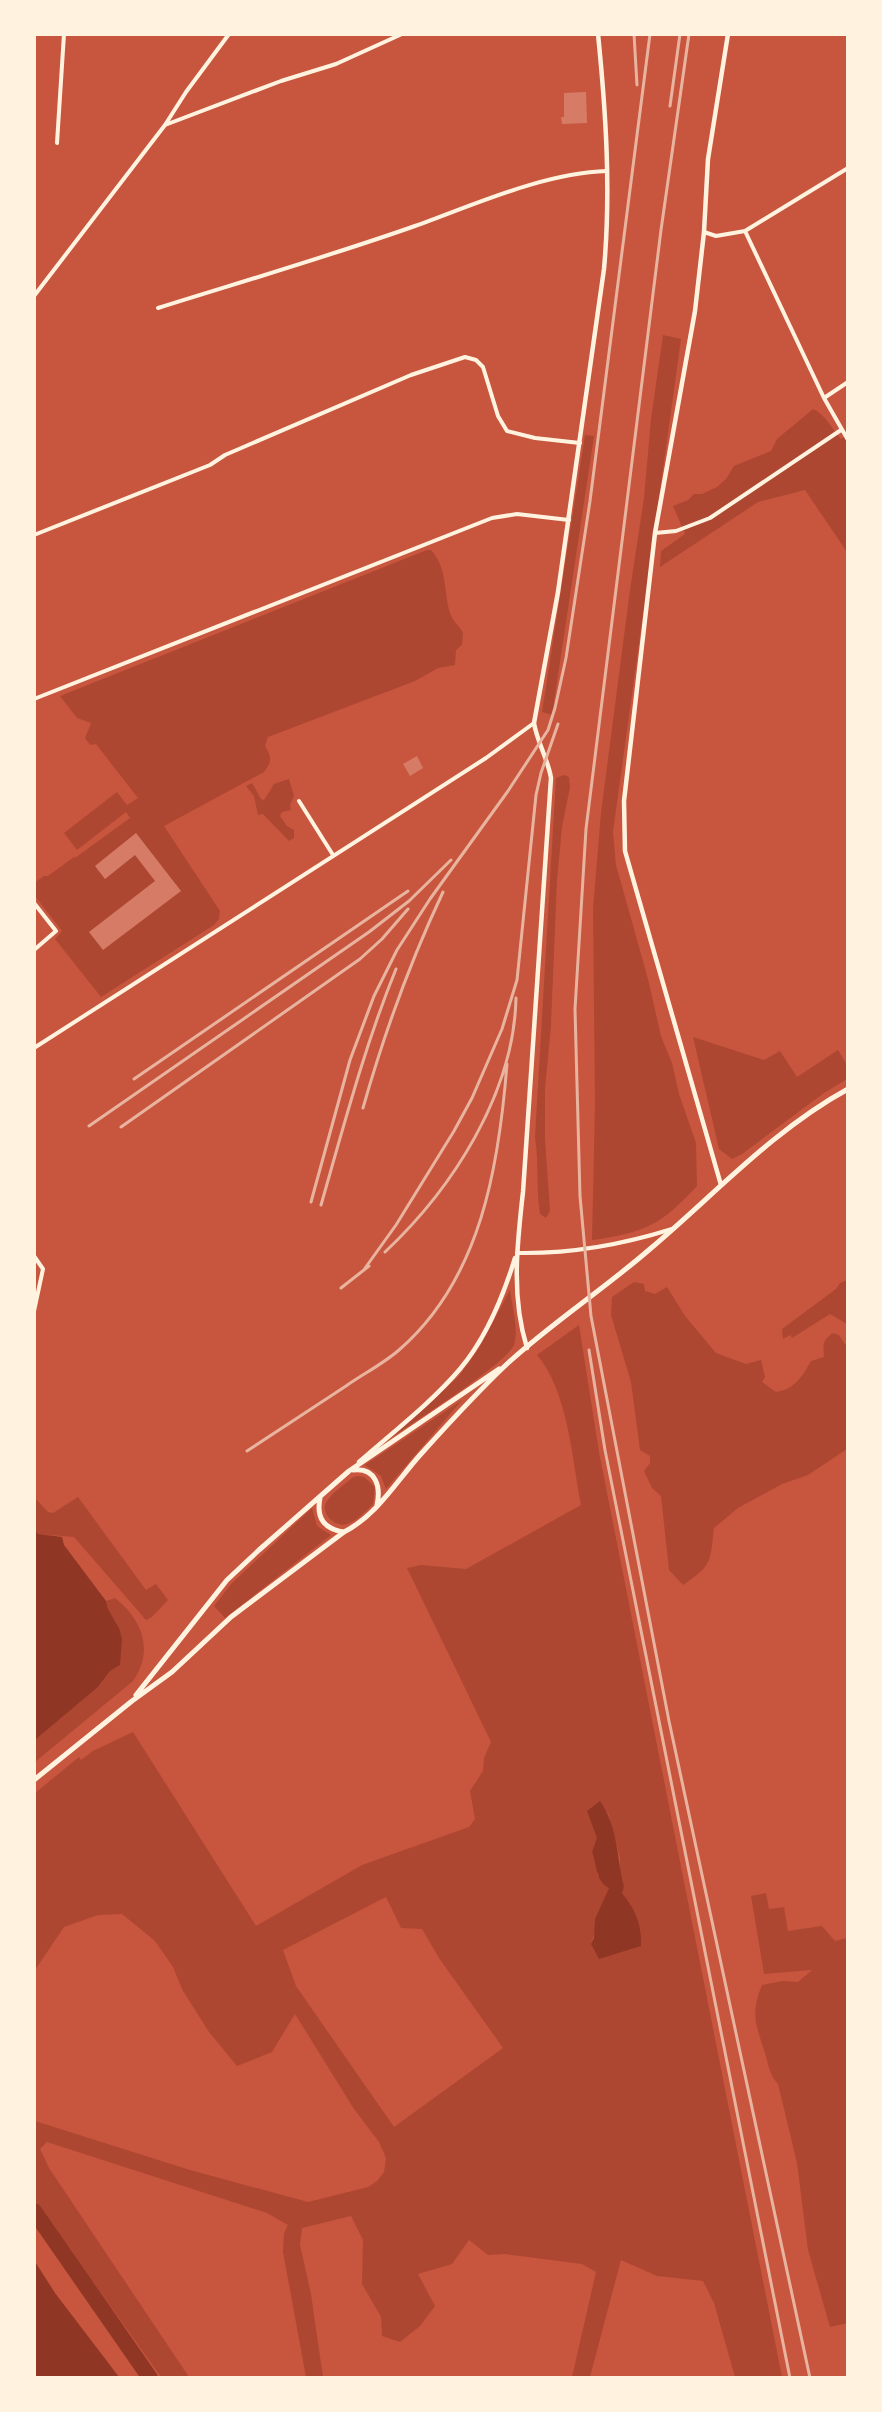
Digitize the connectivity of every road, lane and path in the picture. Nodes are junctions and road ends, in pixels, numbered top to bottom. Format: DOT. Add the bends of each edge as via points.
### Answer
graph roads {
  1 [pos="64,34"];
  2 [pos="230,34"];
  3 [pos="402,34"];
  4 [pos="598,34"];
  5 [pos="728,34"];
  6 [pos="165,125"];
  7 [pos="57,143"];
  8 [pos="848,168"];
  9 [pos="607,171"];
  10 [pos="744,231"];
  11 [pos="704,232"];
  12 [pos="34,296"];
  13 [pos="158,308"];
  14 [pos="848,382"];
  15 [pos="824,398"];
  16 [pos="841,430"];
  17 [pos="848,440"];
  18 [pos="580,443"];
  19 [pos="569,520"];
  20 [pos="656,533"];
  21 [pos="34,535"];
  22 [pos="34,699"];
  23 [pos="534,723"];
  24 [pos="299,801"];
  25 [pos="333,855"];
  26 [pos="34,903"];
  27 [pos="34,950"];
  28 [pos="34,1048"];
  29 [pos="848,1089"];
  30 [pos="721,1185"];
  31 [pos="676,1227"];
  32 [pos="516,1253"];
  33 [pos="34,1256"];
  34 [pos="34,1311"];
  35 [pos="527,1348"];
  36 [pos="508,1363"];
  37 [pos="349,1471"];
  38 [pos="320,1498"];
  39 [pos="377,1505"];
  40 [pos="344,1532"];
  41 [pos="132,1701"];
  42 [pos="34,1780"];
  1 -- 7 [label="street"];
  2 -- 6 [label="street"];
  3 -- 6 [label="street" via="336,64"];
  4 -- 9 [label="street"];
  5 -- 11 [label="street" via="708,159"];
  6 -- 12 [label="street"];
  8 -- 10 [label="street"];
  9 -- 13 [label="street" via="511,191"];
  9 -- 18 [label="street" via="604,269"];
  10 -- 11 [label="street" via="716,237"];
  10 -- 15 [label="street"];
  11 -- 20 [label="street" via="695,311"];
  14 -- 15 [label="street"];
  15 -- 16 [label="street"];
  16 -- 17 [label="street"];
  16 -- 20 [label="street" via="710,518 676,531"];
  18 -- 19 [label="street"];
  18 -- 21 [label="street" via="507,430 498,416 483,367 465,357 400,380 225,454 210,465"];
  19 -- 22 [label="street" via="518,514 492,518"];
  19 -- 23 [label="street"];
  20 -- 30 [label="street" via="624,801 625,851"];
  23 -- 25 [label="street"];
  23 -- 32 [label="street" via="550,778"];
  24 -- 25 [label="street"];
  25 -- 28 [label="street"];
  26 -- 27 [label="street" via="57,931"];
  29 -- 30 [label="main road" via="823,1103"];
  30 -- 31 [label="main road"];
  31 -- 32 [label="street" via="598,1248"];
  31 -- 35 [label="main road"];
  32 -- 35 [label="street" via="517,1298"];
  32 -- 37 [label="street" via="503,1296 461,1368"];
  33 -- 34 [label="street" via="43,1269"];
  35 -- 36 [label="main road"];
  36 -- 37 [label="main road"];
  36 -- 39 [label="main road"];
  37 -- 38 [label="main road"];
  37 -- 39 [label="main road" via="366,1470 374,1477 379,1485"];
  38 -- 40 [label="main road" via="319,1511 326,1526"];
  38 -- 41 [label="main road" via="227,1580"];
  39 -- 40 [label="main road"];
  40 -- 41 [label="main road" via="231,1617 172,1672"];
  41 -- 42 [label="main road"];
}
